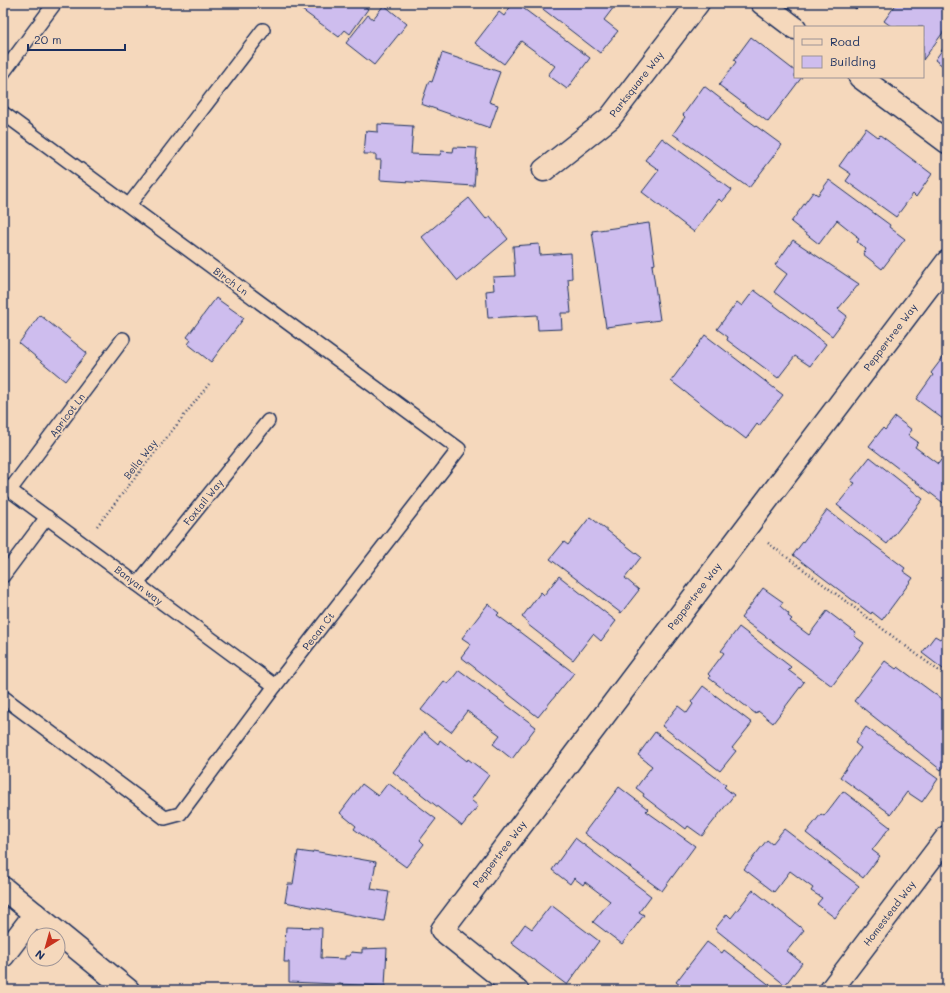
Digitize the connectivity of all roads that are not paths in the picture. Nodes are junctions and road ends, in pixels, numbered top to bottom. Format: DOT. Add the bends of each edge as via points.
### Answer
graph roads {
  1 [pos="55,3"];
  2 [pos="698,3"];
  3 [pos="762,3"];
  4 [pos="794,27"];
  5 [pos="263,30"];
  6 [pos="3,73"];
  7 [pos="861,78"];
  8 [pos="3,113"];
  9 [pos="947,142"];
  10 [pos="544,170"];
  11 [pos="129,206"];
  12 [pos="947,262"];
  13 [pos="123,339"];
  14 [pos="268,421"];
  15 [pos="459,449"];
  16 [pos="7,487"];
  17 [pos="47,517"];
  18 [pos="3,576"];
  19 [pos="137,584"];
  20 [pos="275,686"];
  21 [pos="3,697"];
  22 [pos="947,837"];
  23 [pos="3,888"];
  24 [pos="34,914"];
  25 [pos="3,956"];
  26 [pos="128,990"];
  27 [pos="517,990"];
  28 [pos="831,990"];
  1 -- 6 [label="lane"];
  2 -- 10 [label="street, Parksquare Way" via="610,118"];
  3 -- 4 [label="street"];
  5 -- 11 [label="lane"];
  7 -- 9 [label="street"];
  8 -- 11 [label="lane, Birch Ln"];
  11 -- 15 [label="lane, Birch Ln"];
  12 -- 27 [label="street, Peppertree Way" via="442,930"];
  13 -- 16 [label="lane, Apricot Ln"];
  14 -- 19 [label="lane, Foxtail Way"];
  15 -- 20 [label="lane, Pecan Ct"];
  16 -- 17 [label="lane, Banyan way"];
  17 -- 18 [label="lane"];
  17 -- 19 [label="lane, Banyan way"];
  19 -- 20 [label="lane, Banyan way"];
  20 -- 21 [label="lane, Pecan Ct" via="180,814 165,818"];
  22 -- 28 [label="street, Homestead Way"];
  23 -- 24 [label="street"];
  24 -- 25 [label="street"];
  24 -- 26 [label="street"];
}
